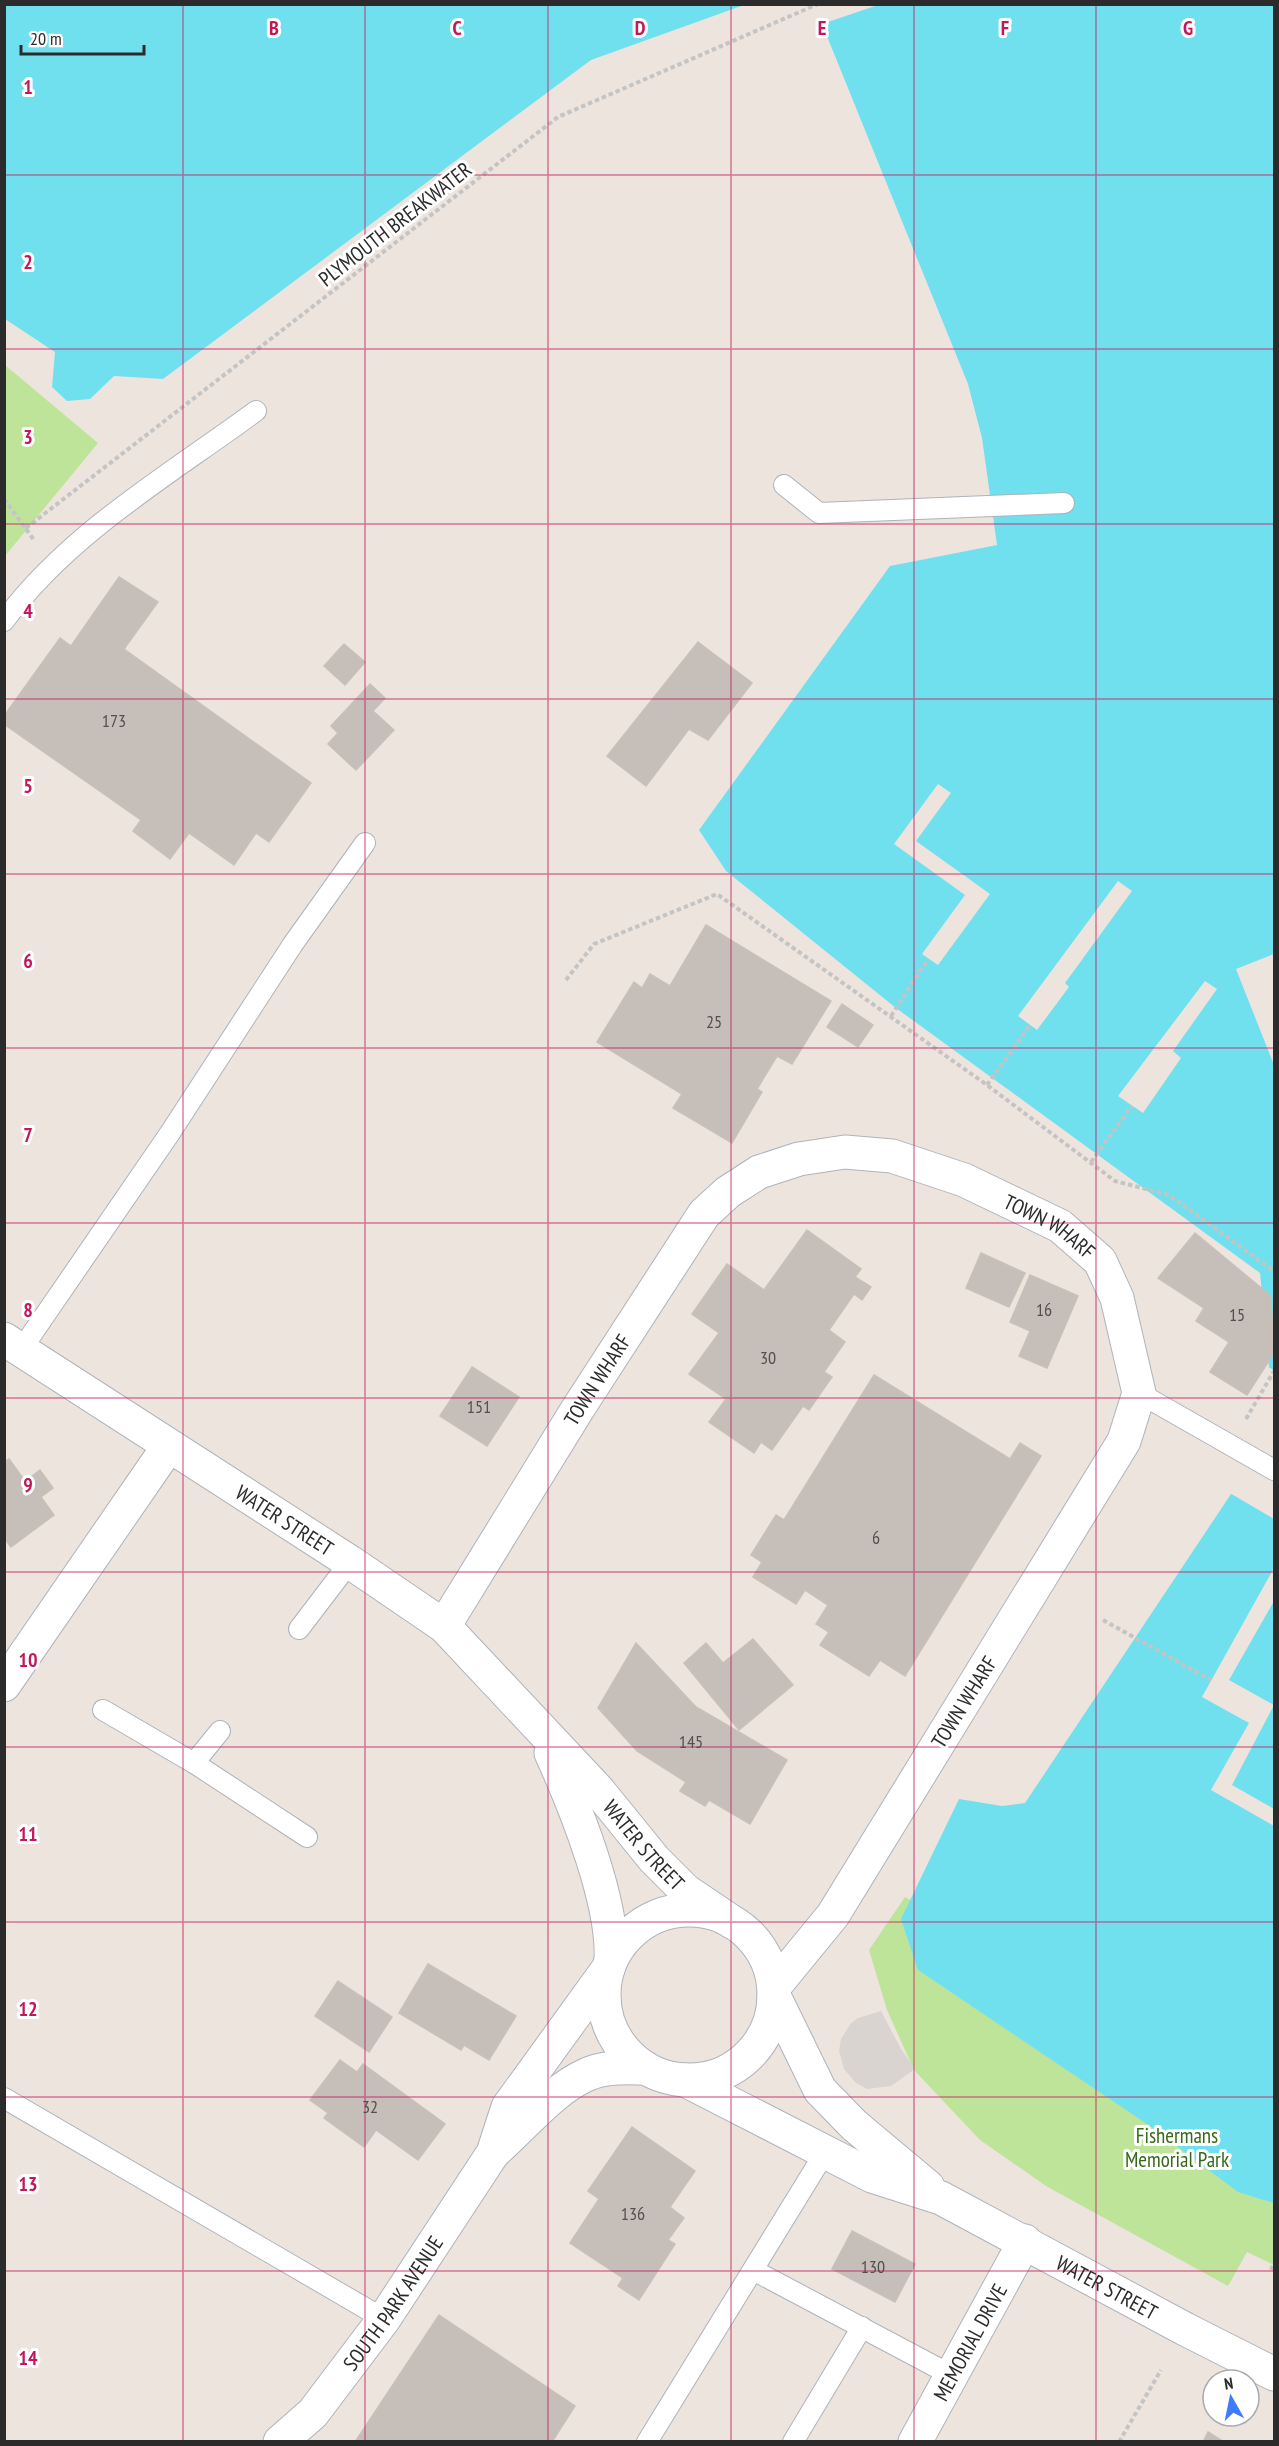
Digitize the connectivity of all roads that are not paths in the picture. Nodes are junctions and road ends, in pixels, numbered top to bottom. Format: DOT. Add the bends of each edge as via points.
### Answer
graph roads {
  1 [pos="256,411"];
  2 [pos="784,485"];
  3 [pos="1064,503"];
  4 [pos="4,621"];
  5 [pos="365,843"];
  6 [pos="13,1345"];
  7 [pos="1139,1394"];
  8 [pos="168,1447"];
  9 [pos="1275,1470"];
  10 [pos="350,1562"];
  11 [pos="444,1626"];
  12 [pos="298,1629"];
  13 [pos="4,1685"];
  14 [pos="103,1710"];
  15 [pos="541,1730"];
  16 [pos="220,1731"];
  17 [pos="194,1763"];
  18 [pos="307,1837"];
  19 [pos="732,1922"];
  20 [pos="610,1964"];
  21 [pos="774,1992"];
  22 [pos="645,2068"];
  23 [pos="685,2080"];
  24 [pos="4,2098"];
  25 [pos="493,2154"];
  26 [pos="824,2154"];
  27 [pos="941,2198"];
  28 [pos="1025,2241"];
  29 [pos="753,2270"];
  30 [pos="384,2319"];
  31 [pos="862,2327"];
  32 [pos="1275,2374"];
  33 [pos="951,2375"];
  34 [pos="280,2442"];
  35 [pos="647,2442"];
  36 [pos="793,2442"];
  37 [pos="915,2442"];
  1 -- 4 [label="lane" via="53,564"];
  2 -- 3 [label="lane" via="819,513"];
  5 -- 6 [label="lane" via="293,944 170,1133"];
  6 -- 8 [label="street, WATER STREET"];
  7 -- 9 [label="lane"];
  7 -- 11 [label="street, TOWN WHARF" via="1117,1298 1100,1261 1060,1226 964,1180 892,1156 845,1152 799,1159 759,1172 704,1214"];
  7 -- 21 [label="street, TOWN WHARF" via="1124,1441 1048,1566 833,1915"];
  8 -- 10 [label="street, WATER STREET"];
  8 -- 13 [label="street"];
  10 -- 11 [label="street, WATER STREET"];
  10 -- 12 [label="lane"];
  11 -- 15 [label="street, WATER STREET"];
  14 -- 17 [label="lane"];
  15 -- 19 [label="street, WATER STREET" via="686,1891"];
  15 -- 20 [label="street, WATER STREET" via="572,1801 594,1869 612,1940"];
  16 -- 17 [label="lane"];
  17 -- 18 [label="lane"];
  19 -- 20 [label="street" via="703,1912 659,1916 633,1931"];
  19 -- 21 [label="street" via="744,1930 763,1954"];
  20 -- 22 [label="street" via="604,1991 605,2014 613,2036"];
  20 -- 25 [label="street, SOUTH PARK AVENUE" via="508,2107"];
  21 -- 23 [label="street" via="766,2029 747,2057 729,2070"];
  21 -- 27 [label="street, WATER STREET" via="820,2090 854,2125"];
  22 -- 23 [label="street"];
  22 -- 25 [label="street, SOUTH PARK AVENUE" via="612,2068 586,2074 562,2090"];
  23 -- 26 [label="street, WATER STREET"];
  24 -- 30 [label="lane"];
  25 -- 30 [label="street, SOUTH PARK AVENUE"];
  26 -- 27 [label="street, WATER STREET" via="872,2176"];
  26 -- 29 [label="lane"];
  27 -- 28 [label="street, WATER STREET"];
  28 -- 32 [label="street, WATER STREET"];
  28 -- 33 [label="street, MEMORIAL DRIVE"];
  29 -- 31 [label="lane"];
  29 -- 35 [label="lane"];
  30 -- 34 [label="street, SOUTH PARK AVENUE" via="313,2412"];
  31 -- 33 [label="lane"];
  31 -- 36 [label="lane"];
  33 -- 37 [label="street, MEMORIAL DRIVE"];
}
